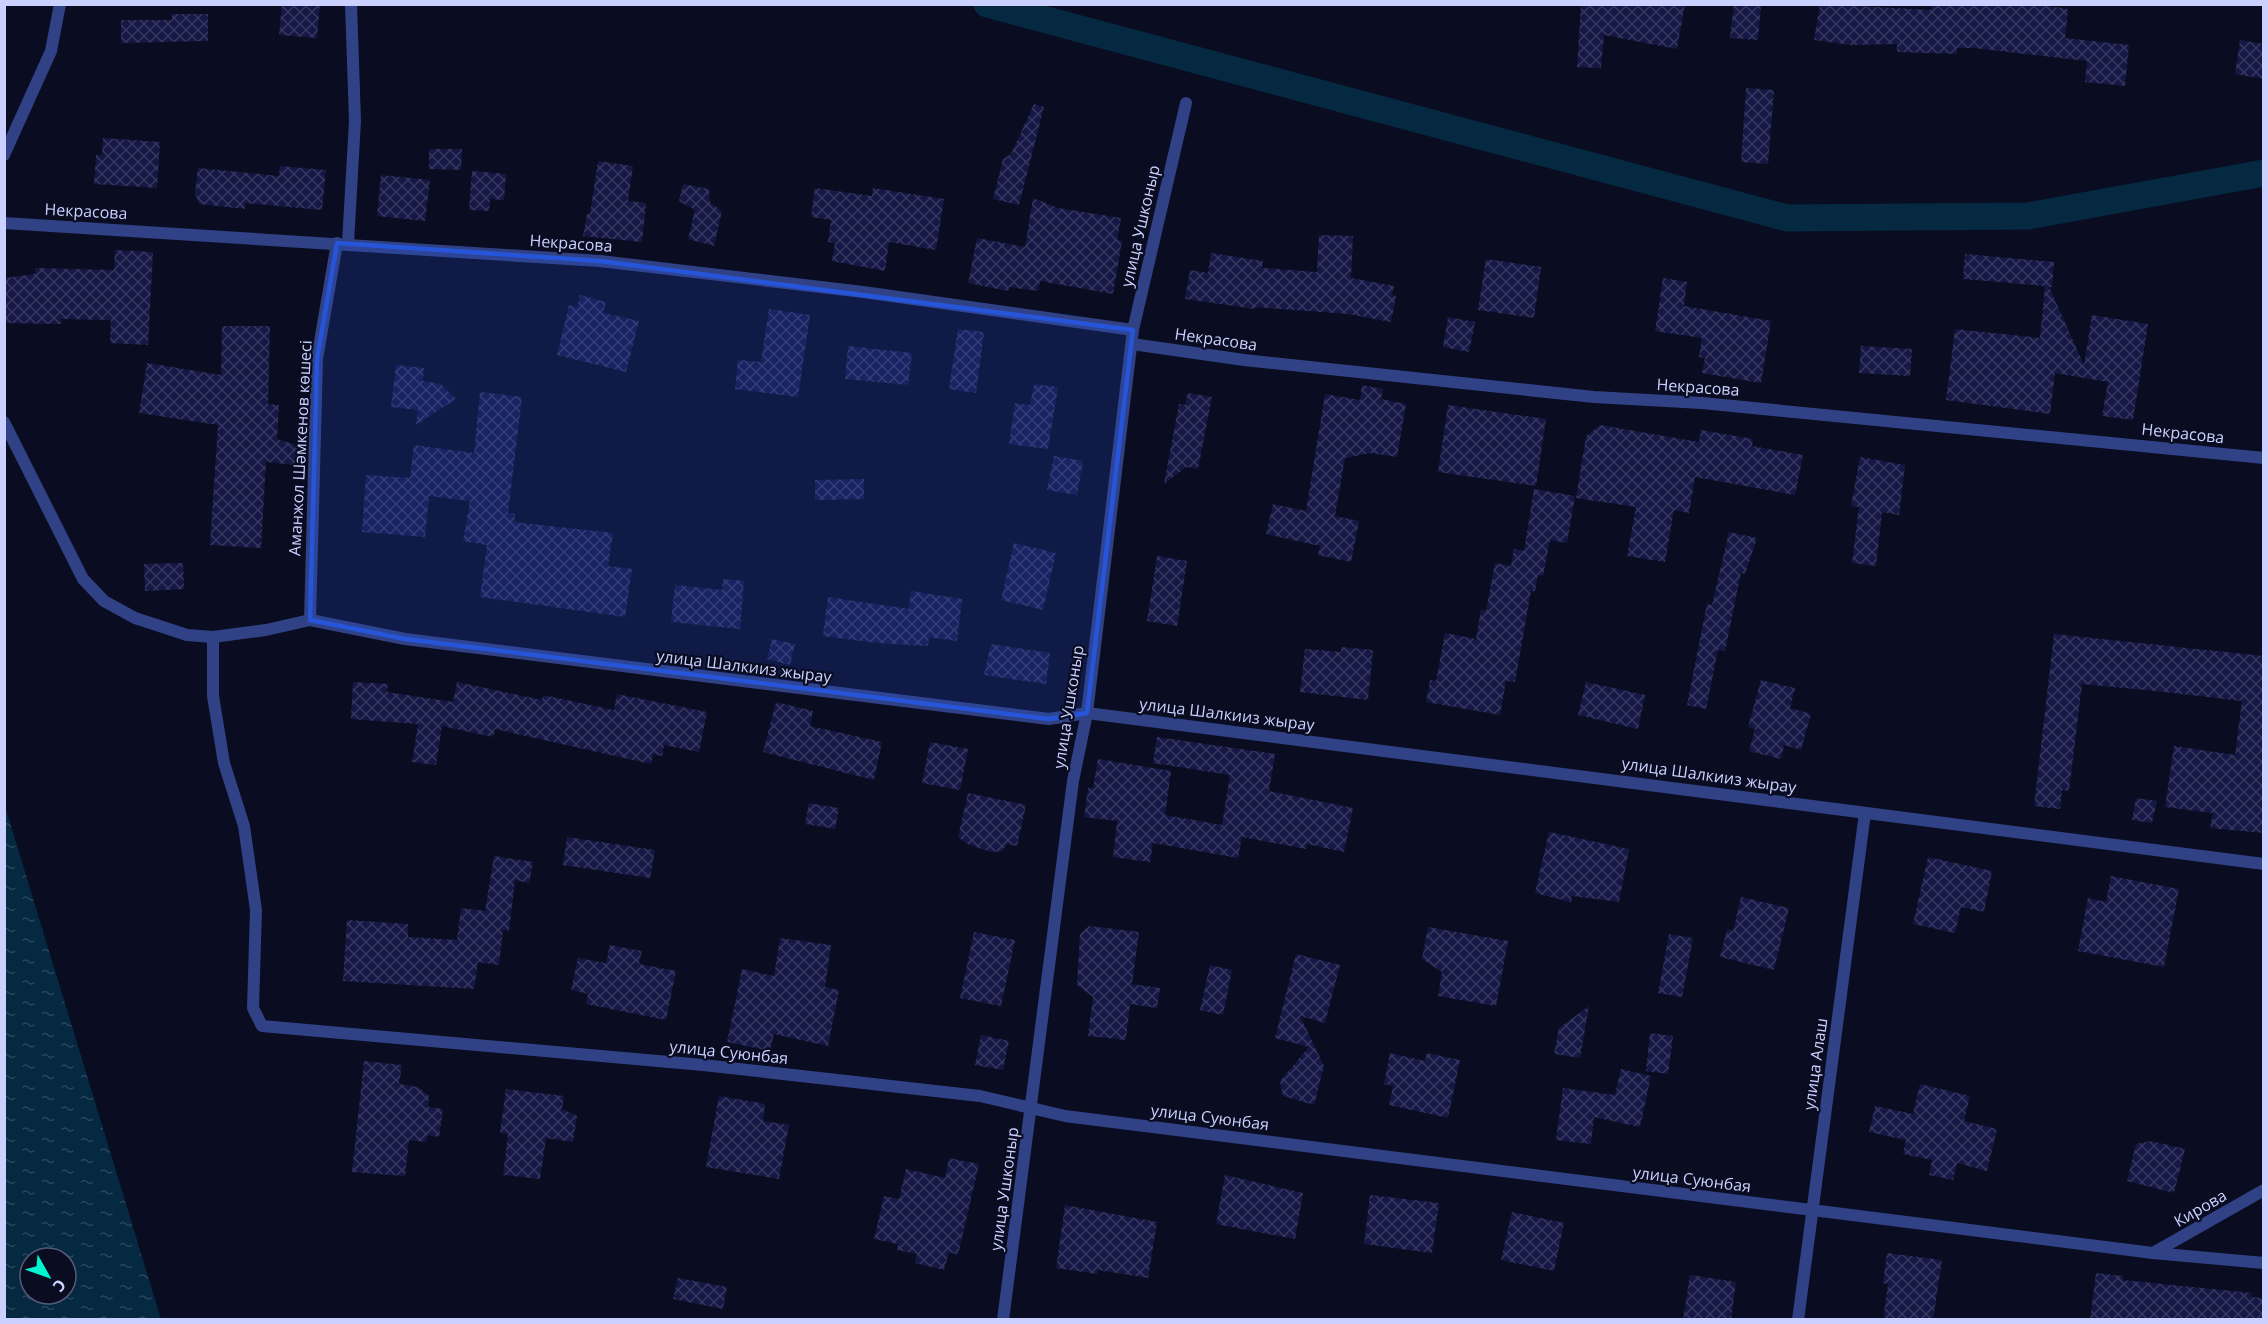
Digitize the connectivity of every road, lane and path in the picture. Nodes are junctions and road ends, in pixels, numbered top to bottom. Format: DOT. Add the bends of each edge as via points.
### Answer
graph roads {
  1 [pos="60,4"];
  2 [pos="351,4"];
  3 [pos="1186,103"];
  4 [pos="4,155"];
  5 [pos="4,223"];
  6 [pos="343,243"];
  7 [pos="1133,330"];
  8 [pos="1132,344"];
  9 [pos="4,422"];
  10 [pos="2264,458"];
  11 [pos="310,620"];
  12 [pos="213,637"];
  13 [pos="1087,713"];
  14 [pos="1865,813"];
  15 [pos="2264,864"];
  16 [pos="1031,1109"];
  17 [pos="2264,1190"];
  18 [pos="1811,1211"];
  19 [pos="2153,1253"];
  20 [pos="2264,1263"];
  21 [pos="1003,1320"];
  22 [pos="1798,1320"];
  1 -- 4 [label="street" via="51,51"];
  2 -- 6 [label="street, Аманжол Шәмкенов көшесі" via="355,121"];
  3 -- 7 [label="street, улица Ушконыр"];
  5 -- 6 [label="street, Некрасова"];
  6 -- 7 [label="street, Некрасова" via="600,261"];
  6 -- 11 [label="street, Аманжол Шәмкенов көшесі" via="317,359"];
  7 -- 8 [label="street, улица Ушконыр"];
  8 -- 10 [label="street, Некрасова" via="1244,360 1594,397 1702,403"];
  8 -- 13 [label="street, улица Ушконыр"];
  9 -- 12 [label="street, улица Шалкииз жырау" via="83,579 104,601 135,618 187,634"];
  11 -- 12 [label="street, улица Шалкииз жырау"];
  11 -- 13 [label="street, улица Шалкииз жырау" via="429,642 979,711 1049,719"];
  12 -- 16 [label="street, улица Суюнбая" via="213,696 224,763 244,826 256,910 253,1008 262,1026 703,1065 980,1096"];
  13 -- 14 [label="street, улица Шалкииз жырау"];
  13 -- 16 [label="street, улица Ушконыр" via="1073,781"];
  14 -- 15 [label="street, улица Шалкииз жырау"];
  14 -- 18 [label="street, улица Алаш"];
  16 -- 18 [label="street, улица Суюнбая"];
  16 -- 21 [label="street, улица Ушконыр"];
  17 -- 19 [label="street, Кирова"];
  18 -- 19 [label="street, улица Суюнбая"];
  18 -- 22 [label="street, улица Алаш"];
  19 -- 20 [label="street, улица Суюнбая"];
}
